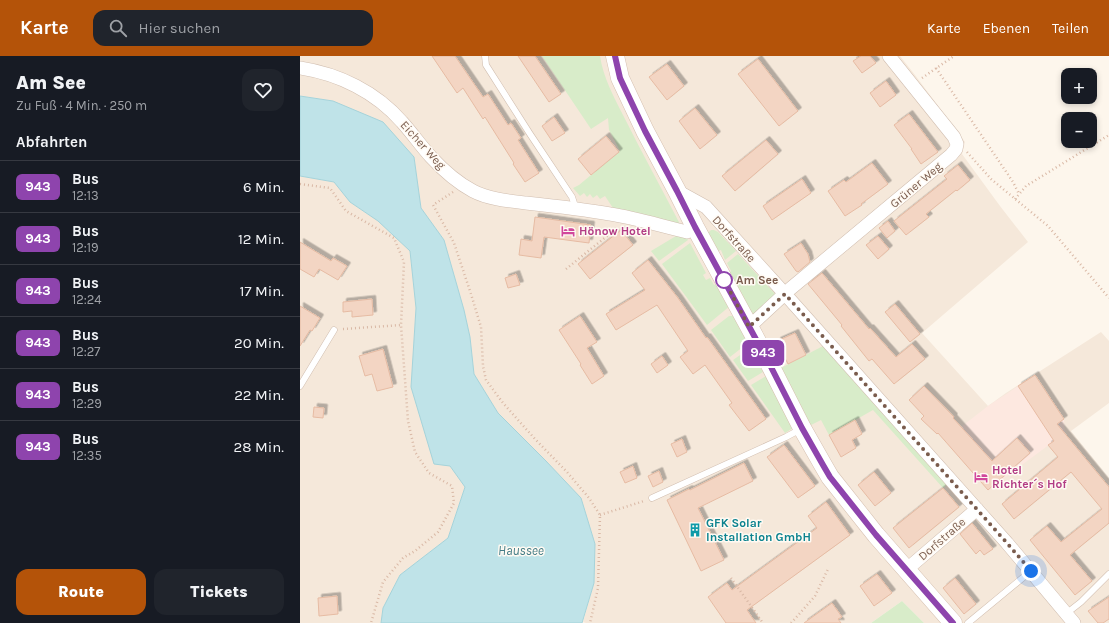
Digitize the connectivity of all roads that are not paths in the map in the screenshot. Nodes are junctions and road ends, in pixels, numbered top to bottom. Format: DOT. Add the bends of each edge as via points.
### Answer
graph roads {
  1 [pos="485,56"];
  2 [pos="615,56"];
  3 [pos="889,56"];
  4 [pos="300,68"];
  5 [pos="677,191"];
  6 [pos="576,209"];
  7 [pos="695,227"];
  8 [pos="785,294"];
  9 [pos="749,327"];
  10 [pos="334,330"];
  11 [pos="300,386"];
  12 [pos="802,428"];
  13 [pos="652,498"];
  14 [pos="977,509"];
  15 [pos="906,570"];
  16 [pos="1031,571"];
  17 [pos="1109,574"];
  18 [pos="1070,618"];
  19 [pos="953,623"];
  20 [pos="968,623"];
  1 -- 6 [label="lane" via="486,65 572,197"];
  2 -- 5 [label="main road, Dorfstraße" via="620,78"];
  3 -- 8 [label="street, Grüner Weg" via="954,137 958,144 956,149"];
  4 -- 6 [label="street, Eicher Weg" via="326,74 362,88 402,121 431,157 453,178 474,191 499,199"];
  5 -- 7 [label="main road, Dorfstraße"];
  5 -- 8 [label="street, Dorfstraße" via="706,207"];
  6 -- 7 [label="street, Dorfstraße" via="611,214 687,232"];
  7 -- 9 [label="main road, Dorfstraße"];
  8 -- 9 [label="street, Grüner Weg"];
  8 -- 14 [label="street, Dorfstraße"];
  9 -- 12 [label="main road, Dorfstraße"];
  10 -- 11 [label="lane"];
  12 -- 13 [label="lane"];
  12 -- 15 [label="main road, Dorfstraße" via="830,477"];
  14 -- 15 [label="street, Dorfstraße"];
  14 -- 16 [label="street, Dorfstraße"];
  15 -- 19 [label="main road, Dorfstraße"];
  16 -- 18 [label="street, Dorfstraße"];
  16 -- 20 [label="lane"];
  17 -- 18 [label="lane" via="1081,602"];
}
